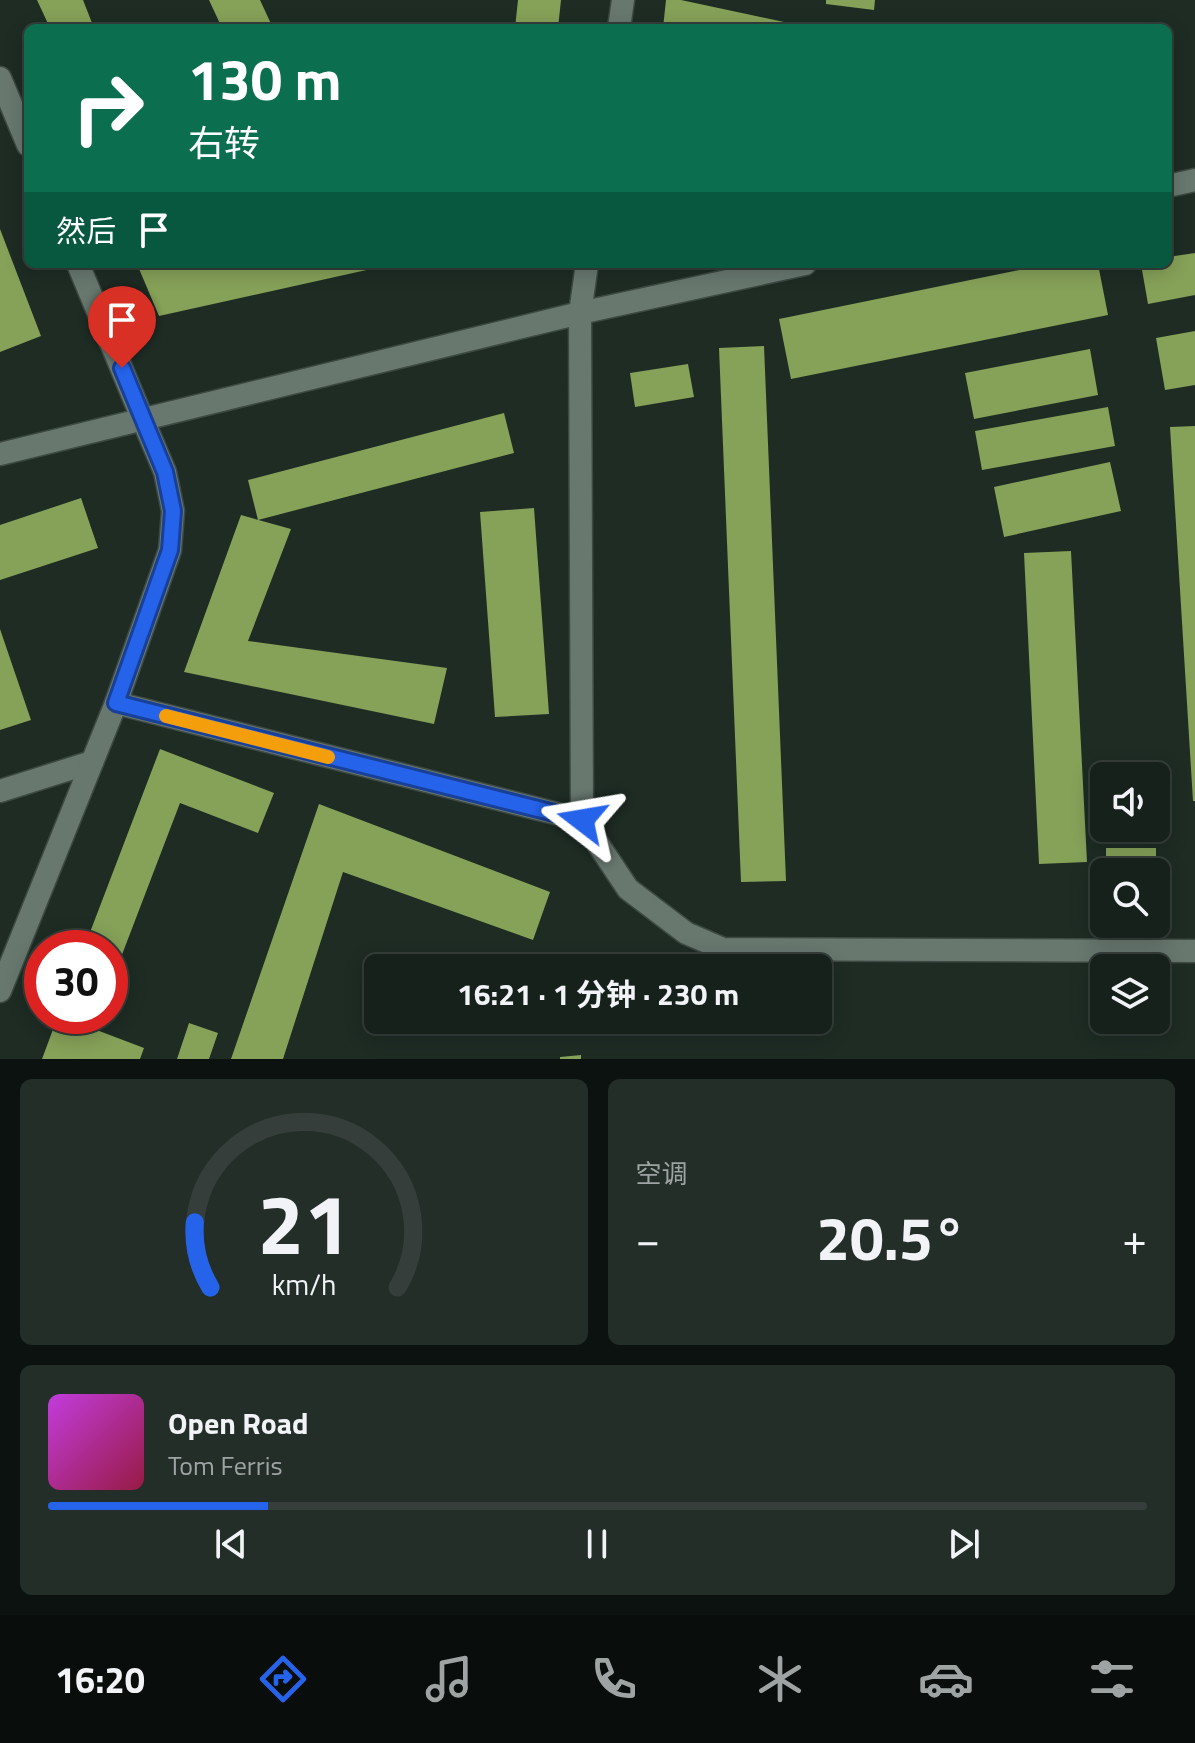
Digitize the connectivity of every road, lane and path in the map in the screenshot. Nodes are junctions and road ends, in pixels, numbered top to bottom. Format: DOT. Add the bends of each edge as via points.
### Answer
graph roads {
  1 [pos="623,0"];
  2 [pos="620,24"];
  3 [pos="0,78"];
  4 [pos="24,135"];
  5 [pos="1195,180"];
  6 [pos="1172,185"];
  7 [pos="80,268"];
  8 [pos="586,268"];
  9 [pos="787,268"];
  10 [pos="580,313"];
  11 [pos="143,420"];
  12 [pos="0,454"];
  13 [pos="116,703"];
  14 [pos="92,762"];
  15 [pos="0,791"];
  16 [pos="582,820"];
  17 [pos="1195,951"];
  18 [pos="0,991"];
  1 -- 2 [label="street"];
  3 -- 4 [label="street"];
  5 -- 6 [label="street"];
  7 -- 11 [label="street"];
  8 -- 10 [label="street"];
  9 -- 10 [label="street"];
  10 -- 11 [label="street"];
  10 -- 16 [label="street"];
  11 -- 12 [label="street"];
  11 -- 13 [label="street" via="165,472 173,511 170,550"];
  13 -- 14 [label="street"];
  13 -- 16 [label="street"];
  14 -- 15 [label="street"];
  14 -- 18 [label="street"];
  16 -- 17 [label="street" via="628,889 686,933 723,949"];
}
